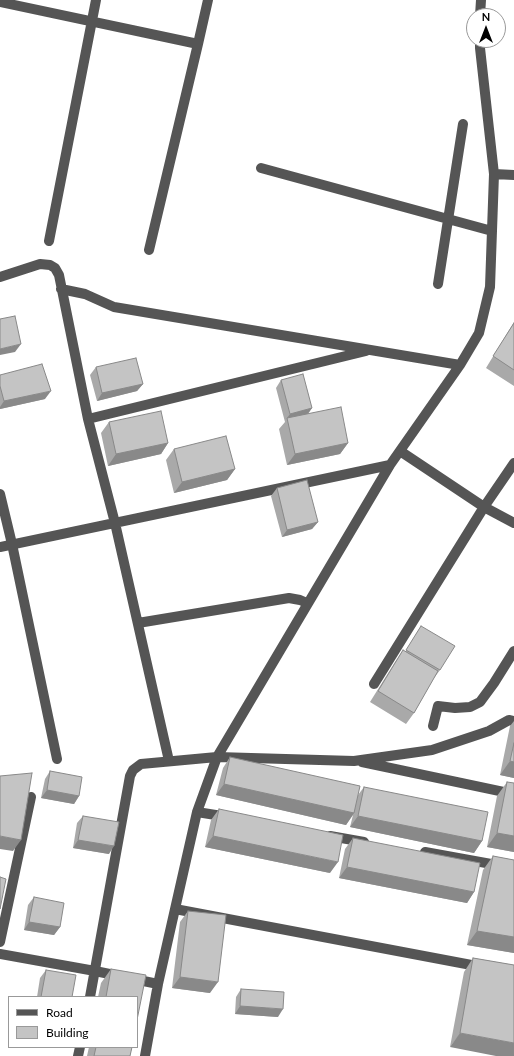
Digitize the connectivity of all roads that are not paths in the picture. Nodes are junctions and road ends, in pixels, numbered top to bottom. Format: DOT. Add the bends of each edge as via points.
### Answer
graph roads {
  1 [pos="96,0"];
  2 [pos="208,0"];
  3 [pos="0,2"];
  4 [pos="91,22"];
  5 [pos="198,44"];
  6 [pos="480,48"];
  7 [pos="463,124"];
  8 [pos="261,168"];
  9 [pos="494,174"];
  10 [pos="514,175"];
  11 [pos="448,219"];
  12 [pos="492,230"];
  13 [pos="49,241"];
  14 [pos="149,250"];
  15 [pos="0,277"];
  16 [pos="438,284"];
  17 [pos="61,289"];
  18 [pos="371,350"];
  19 [pos="460,365"];
  20 [pos="88,419"];
  21 [pos="400,451"];
  22 [pos="514,463"];
  23 [pos="390,465"];
  24 [pos="0,494"];
  25 [pos="484,507"];
  26 [pos="115,523"];
  27 [pos="514,523"];
  28 [pos="12,544"];
  29 [pos="0,547"];
  30 [pos="307,603"];
  31 [pos="138,623"];
  32 [pos="514,651"];
  33 [pos="374,684"];
  34 [pos="514,721"];
  35 [pos="432,726"];
  36 [pos="217,757"];
  37 [pos="57,759"];
  38 [pos="354,760"];
  39 [pos="169,761"];
  40 [pos="514,794"];
  41 [pos="32,797"];
  42 [pos="196,812"];
  43 [pos="235,819"];
  44 [pos="320,834"];
  45 [pos="375,844"];
  46 [pos="413,850"];
  47 [pos="514,868"];
  48 [pos="175,909"];
  49 [pos="0,942"];
  50 [pos="0,954"];
  51 [pos="491,968"];
  52 [pos="95,971"];
  53 [pos="158,984"];
  54 [pos="90,996"];
  55 [pos="145,1056"];
  1 -- 4 [label="street"];
  2 -- 5 [label="street"];
  3 -- 4 [label="street"];
  4 -- 5 [label="street"];
  4 -- 13 [label="street"];
  5 -- 14 [label="street"];
  6 -- 9 [label="street"];
  7 -- 11 [label="street"];
  8 -- 11 [label="street"];
  9 -- 10 [label="street"];
  9 -- 12 [label="street"];
  11 -- 12 [label="street"];
  11 -- 16 [label="street"];
  12 -- 19 [label="street" via="490,287 479,333"];
  15 -- 17 [label="street" via="40,264 50,265 59,275"];
  17 -- 18 [label="street" via="85,294 114,307"];
  17 -- 20 [label="street"];
  18 -- 19 [label="street"];
  18 -- 20 [label="street"];
  19 -- 21 [label="street"];
  20 -- 26 [label="street"];
  21 -- 23 [label="street"];
  21 -- 25 [label="street"];
  22 -- 25 [label="street"];
  23 -- 26 [label="street"];
  23 -- 30 [label="street"];
  24 -- 28 [label="street"];
  25 -- 27 [label="street"];
  25 -- 33 [label="street"];
  26 -- 28 [label="street"];
  26 -- 31 [label="street"];
  28 -- 29 [label="street"];
  28 -- 37 [label="street"];
  30 -- 31 [label="street" via="289,598"];
  30 -- 36 [label="street"];
  31 -- 39 [label="street"];
  32 -- 35 [label="street" via="480,702 470,707 438,706"];
  34 -- 38 [label="street" via="509,720 489,731 432,750"];
  36 -- 38 [label="street"];
  36 -- 39 [label="street"];
  36 -- 42 [label="street"];
  38 -- 40 [label="street"];
  39 -- 52 [label="street" via="141,764 130,776"];
  41 -- 49 [label="street"];
  42 -- 43 [label="street"];
  42 -- 48 [label="street"];
  44 -- 45 [label="street"];
  46 -- 47 [label="street"];
  48 -- 51 [label="street"];
  48 -- 53 [label="street"];
  50 -- 52 [label="street"];
  52 -- 53 [label="street"];
  52 -- 54 [label="street"];
  53 -- 55 [label="street"];
}
